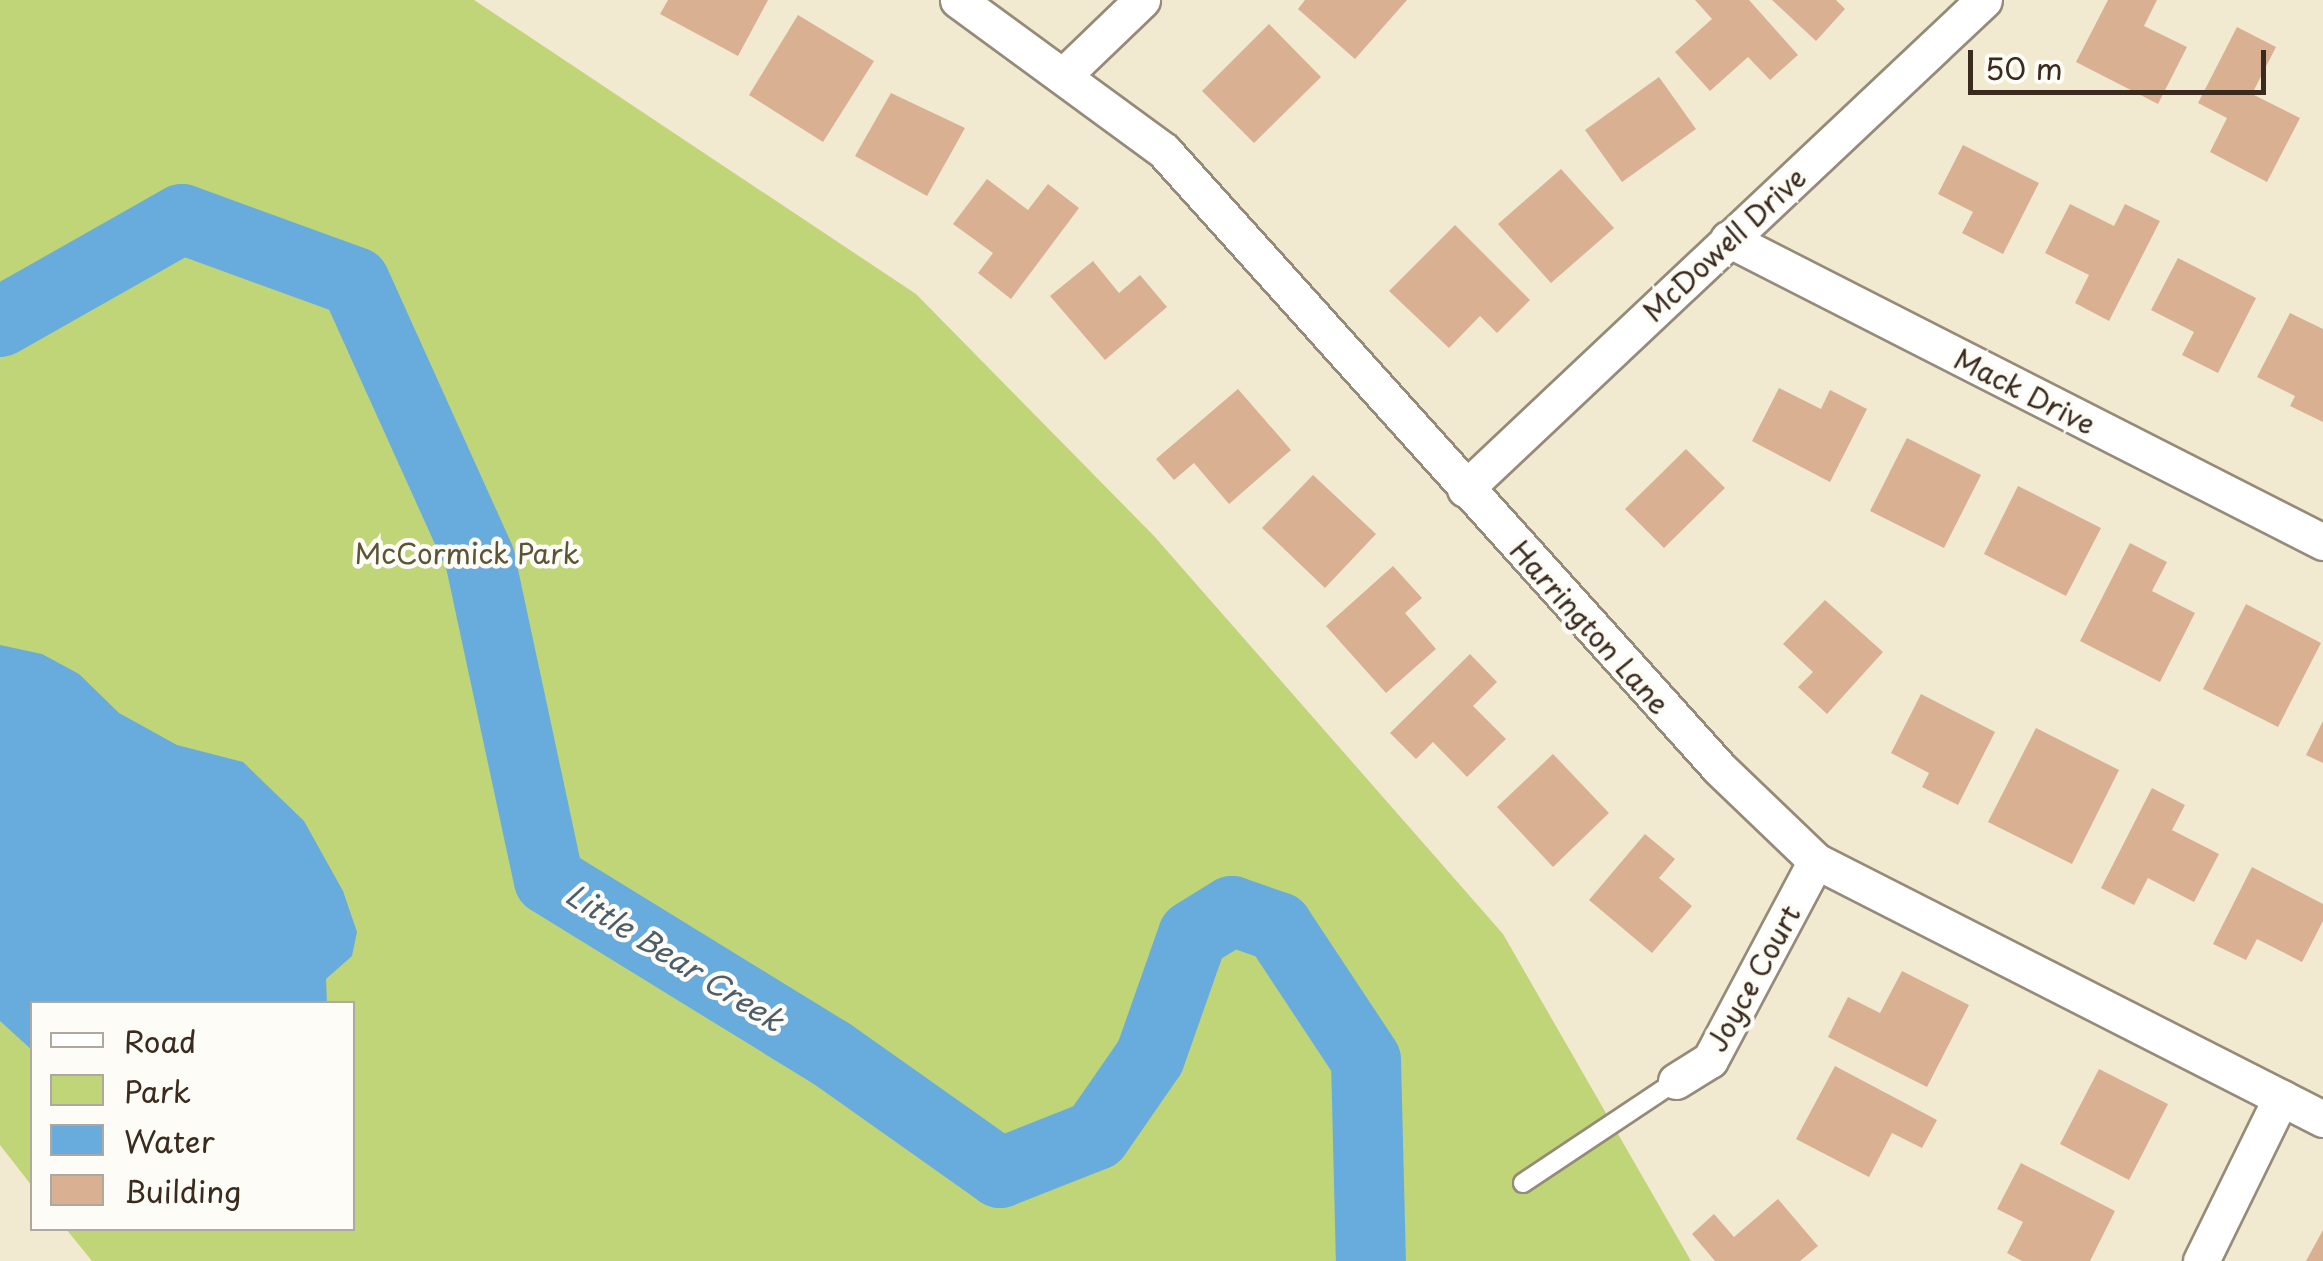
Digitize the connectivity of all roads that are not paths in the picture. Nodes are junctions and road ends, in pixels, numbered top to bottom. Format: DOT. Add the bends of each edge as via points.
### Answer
graph roads {
  1 [pos="958,0"];
  2 [pos="1142,0"];
  3 [pos="1984,0"];
  4 [pos="1065,74"];
  5 [pos="1728,239"];
  6 [pos="1465,489"];
  7 [pos="2323,542"];
  8 [pos="1816,861"];
  9 [pos="1676,1081"];
  10 [pos="2281,1098"];
  11 [pos="2323,1118"];
  12 [pos="1523,1184"];
  13 [pos="2201,1261"];
  1 -- 4 [label="street, Harrington Lane"];
  2 -- 4 [label="street"];
  3 -- 5 [label="street, McDowell Drive"];
  4 -- 6 [label="street, Harrington Lane" via="1164,152"];
  5 -- 6 [label="street, McDowell Drive"];
  5 -- 7 [label="street, Mack Drive"];
  6 -- 8 [label="street, Harrington Lane" via="1720,769"];
  8 -- 9 [label="street, Joyce Court" via="1710,1060"];
  8 -- 10 [label="street, Harrington Lane"];
  9 -- 12 [label="lane"];
  10 -- 11 [label="street, Harrington Lane"];
  10 -- 13 [label="street"];
}
